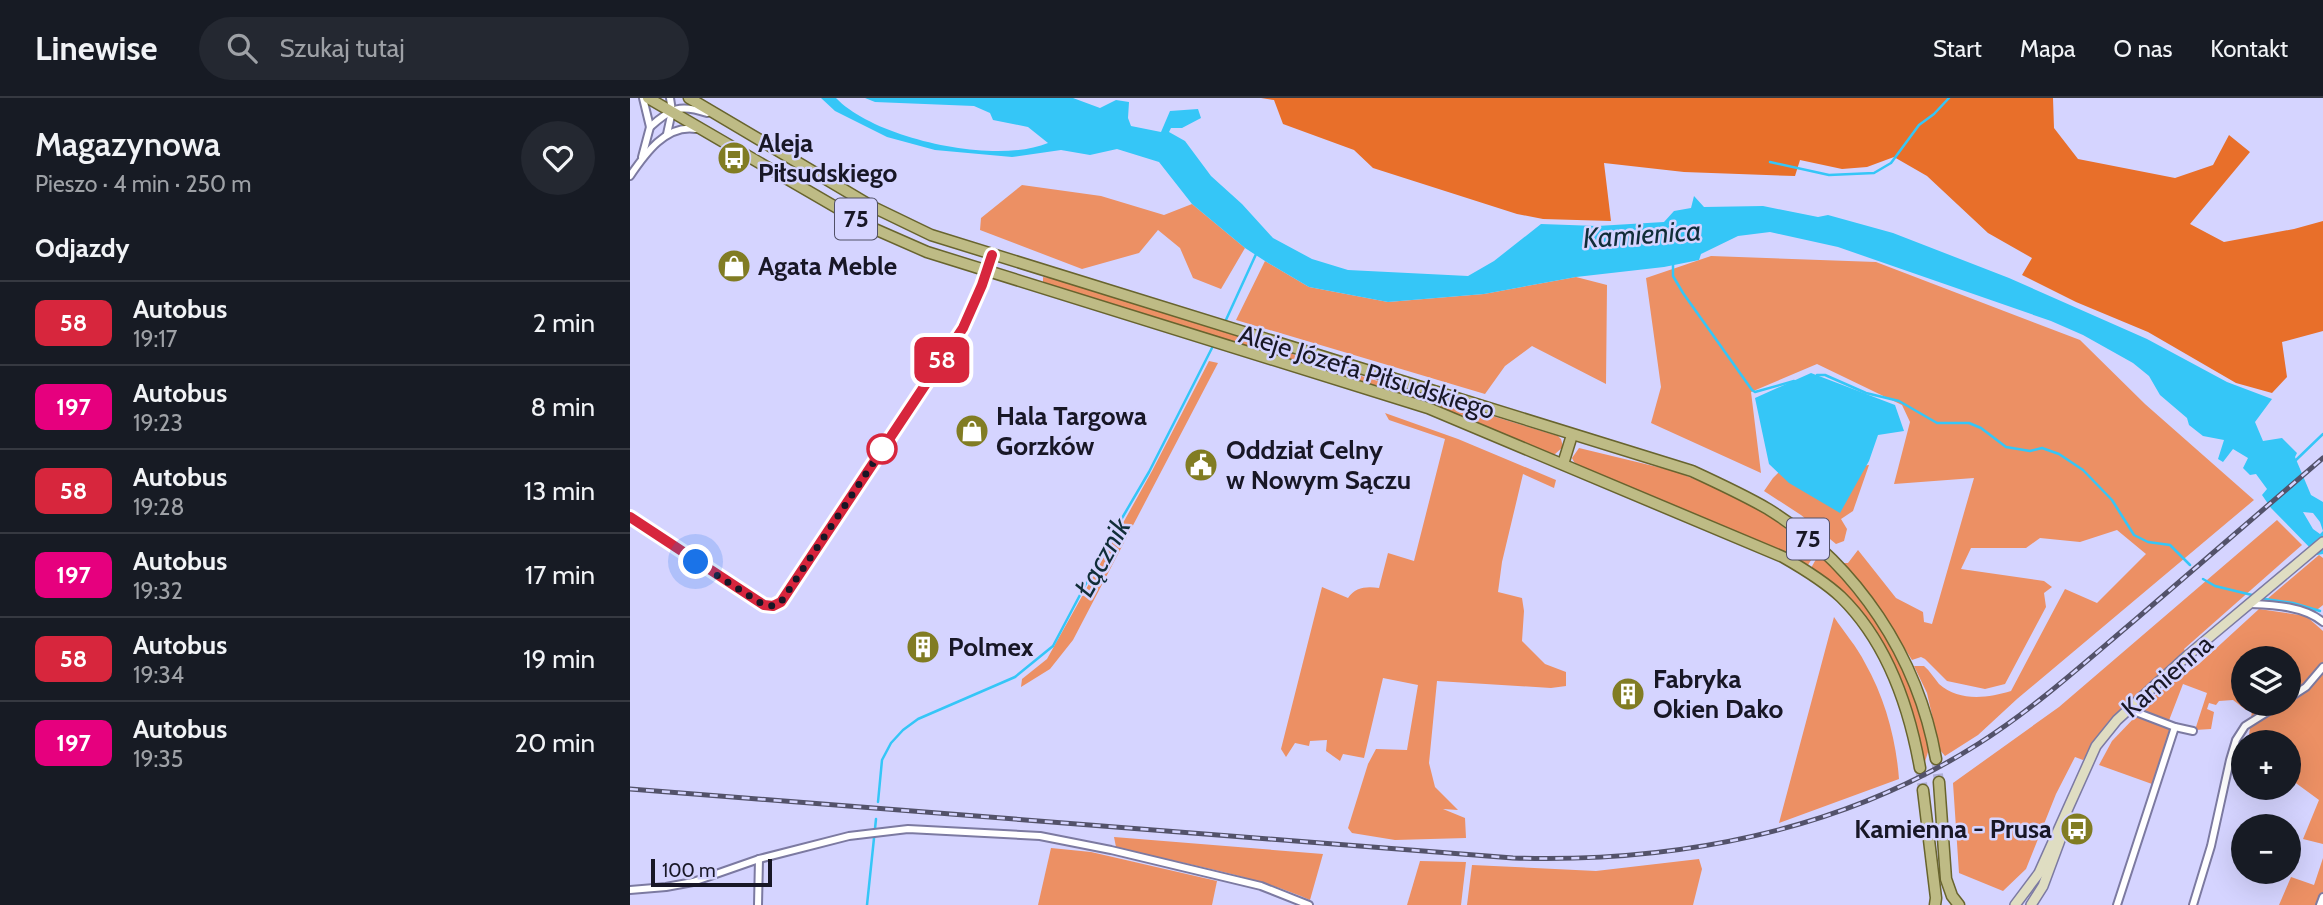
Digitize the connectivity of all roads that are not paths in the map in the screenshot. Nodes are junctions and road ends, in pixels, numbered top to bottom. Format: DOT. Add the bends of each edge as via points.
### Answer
graph roads {
  1 [pos="643,98"];
  2 [pos="648,98"];
  3 [pos="670,98"];
  4 [pos="689,98"];
  5 [pos="671,111"];
  6 [pos="721,117"];
  7 [pos="650,127"];
  8 [pos="667,134"];
  9 [pos="711,134"];
  10 [pos="642,159"];
  11 [pos="801,165"];
  12 [pos="630,176"];
  13 [pos="791,181"];
  14 [pos="992,255"];
  15 [pos="1037,269"];
  16 [pos="987,271"];
  17 [pos="1031,285"];
  18 [pos="1572,435"];
  19 [pos="1563,464"];
  20 [pos="630,517"];
  21 [pos="2323,542"];
  22 [pos="2250,604"];
  23 [pos="2323,623"];
  24 [pos="2323,667"];
  25 [pos="2301,690"];
  26 [pos="2128,709"];
  27 [pos="2261,716"];
  28 [pos="2175,727"];
  29 [pos="2193,731"];
  30 [pos="1936,759"];
  31 [pos="1920,768"];
  32 [pos="1938,782"];
  33 [pos="1923,790"];
  34 [pos="2069,807"];
  35 [pos="760,859"];
  36 [pos="630,890"];
  37 [pos="2323,897"];
  38 [pos="1306,904"];
  39 [pos="758,905"];
  40 [pos="1936,905"];
  41 [pos="1959,905"];
  42 [pos="2015,905"];
  43 [pos="2031,905"];
  44 [pos="2117,905"];
  45 [pos="2193,905"];
  46 [pos="2320,905"];
  1 -- 7 [label="street"];
  2 -- 5 [label="main road, Aleje Józefa Piłsudskiego / 75"];
  3 -- 5 [label="street"];
  4 -- 6 [label="main road, Aleje Józefa Piłsudskiego / 75"];
  5 -- 6 [label="street" via="691,107"];
  5 -- 7 [label="street"];
  5 -- 8 [label="street"];
  5 -- 9 [label="main road, Aleje Józefa Piłsudskiego / 75"];
  6 -- 11 [label="main road, Aleje Józefa Piłsudskiego / 75"];
  7 -- 10 [label="street"];
  8 -- 9 [label="street, Aleje Józefa Piłsudskiego" via="692,128"];
  8 -- 10 [label="street"];
  9 -- 13 [label="main road, Aleje Józefa Piłsudskiego / 75"];
  10 -- 12 [label="street"];
  11 -- 13 [label="main road"];
  11 -- 14 [label="main road, Aleje Józefa Piłsudskiego / 75" via="931,235"];
  13 -- 16 [label="main road, Aleje Józefa Piłsudskiego / 75" via="870,227"];
  14 -- 15 [label="main road, Aleje Józefa Piłsudskiego / 75"];
  14 -- 16 [label="street"];
  15 -- 17 [label="main road"];
  15 -- 18 [label="main road, Aleje Józefa Piłsudskiego / 75"];
  16 -- 17 [label="main road, Aleje Józefa Piłsudskiego / 75"];
  16 -- 20 [label="street" via="963,328 781,602 764,605"];
  17 -- 19 [label="main road, Aleje Józefa Piłsudskiego / 75" via="1428,408"];
  18 -- 19 [label="main road"];
  18 -- 30 [label="main road, Aleje Józefa Piłsudskiego / 75" via="1692,471 1736,491 1820,549 1875,611 1907,665 1925,709"];
  19 -- 31 [label="main road, Aleje Józefa Piłsudskiego / 75" via="1783,558 1828,585 1862,622 1887,663 1904,701"];
  21 -- 22 [label="street, Kamienna"];
  22 -- 23 [label="street" via="2303,611"];
  22 -- 26 [label="street, Kamienna"];
  24 -- 25 [label="street"];
  26 -- 28 [label="street"];
  26 -- 34 [label="street, Kamienna" via="2096,746"];
  27 -- 45 [label="street" via="2245,726 2236,740"];
  28 -- 29 [label="street"];
  28 -- 44 [label="street"];
  32 -- 41 [label="main road" via="1946,879"];
  33 -- 40 [label="main road"];
  34 -- 42 [label="street, Kamienna" via="2039,873"];
  34 -- 43 [label="street, Kamienna" via="2051,866"];
  35 -- 36 [label="street" via="693,882"];
  35 -- 38 [label="street" via="849,836 908,829 1040,836 1261,886"];
  35 -- 39 [label="street"];
  37 -- 46 [label="street"];
  40 -- 41 [label="main road"];
}
